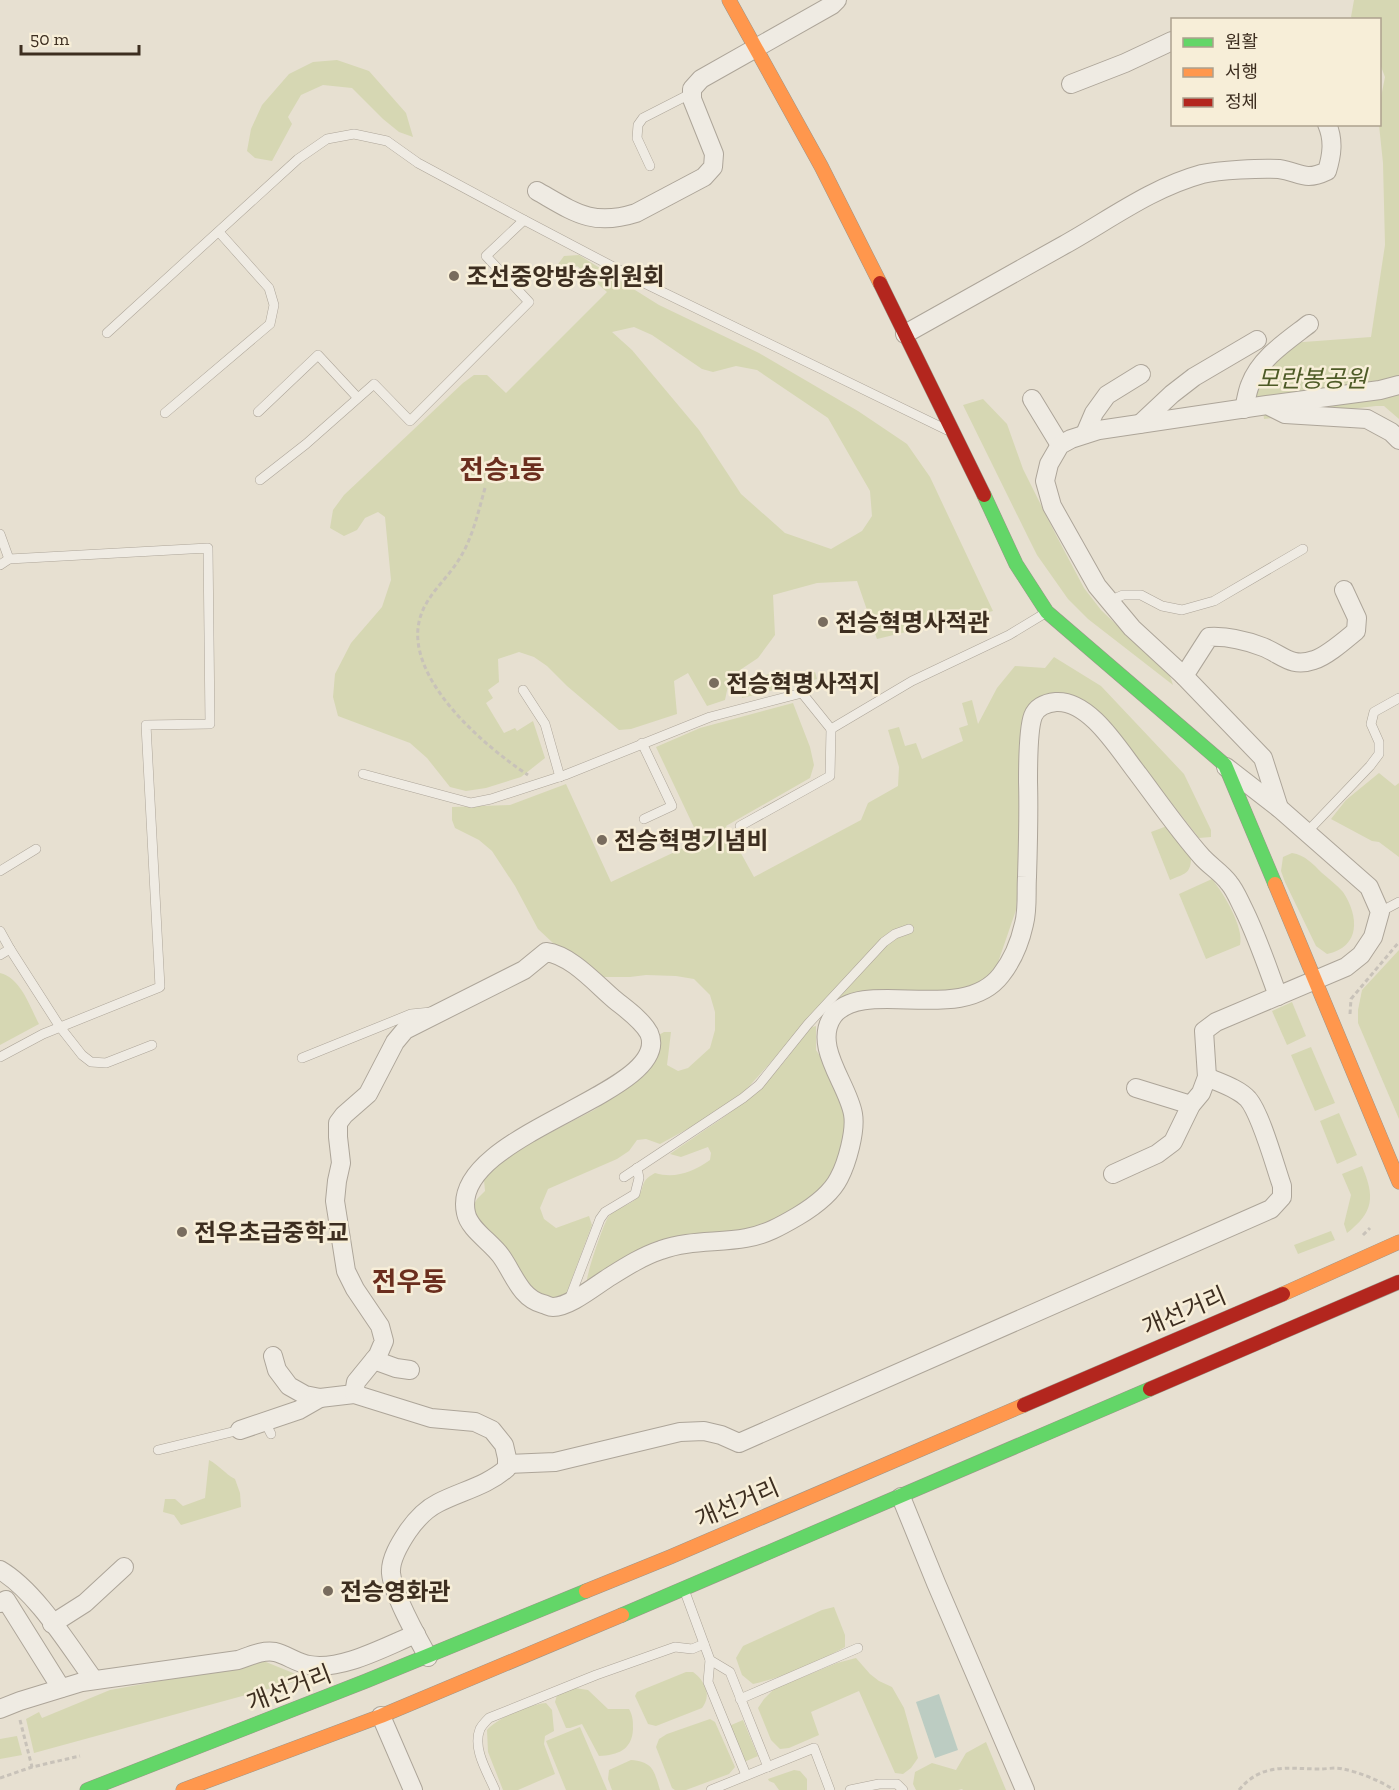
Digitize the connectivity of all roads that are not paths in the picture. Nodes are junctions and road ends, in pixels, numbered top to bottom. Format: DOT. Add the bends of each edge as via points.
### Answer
graph roads {
  1 [pos="729,0"];
  2 [pos="837,0"];
  3 [pos="1171,42"];
  4 [pos="755,47"];
  5 [pos="1071,84"];
  6 [pos="692,93"];
  7 [pos="1328,126"];
  8 [pos="650,166"];
  9 [pos="537,191"];
  10 [pos="524,220"];
  11 [pos="219,231"];
  12 [pos="1309,324"];
  13 [pos="107,333"];
  14 [pos="905,334"];
  15 [pos="1257,340"];
  16 [pos="1141,374"];
  17 [pos="1399,385"];
  18 [pos="357,397"];
  19 [pos="1032,399"];
  20 [pos="1267,405"];
  21 [pos="1244,409"];
  22 [pos="258,412"];
  23 [pos="165,413"];
  24 [pos="1140,424"];
  25 [pos="955,434"];
  26 [pos="1085,434"];
  27 [pos="1399,440"];
  28 [pos="1060,445"];
  29 [pos="260,480"];
  30 [pos="0,534"];
  31 [pos="1303,549"];
  32 [pos="9,559"];
  33 [pos="0,565"];
  34 [pos="1344,590"];
  35 [pos="1109,601"];
  36 [pos="1047,612"];
  37 [pos="1184,676"];
  38 [pos="523,690"];
  39 [pos="1399,698"];
  40 [pos="831,729"];
  41 [pos="642,743"];
  42 [pos="1225,765"];
  43 [pos="363,774"];
  44 [pos="560,777"];
  45 [pos="1279,807"];
  46 [pos="644,819"];
  47 [pos="740,826"];
  48 [pos="1307,832"];
  49 [pos="36,849"];
  50 [pos="0,871"];
  51 [pos="1399,902"];
  52 [pos="1380,912"];
  53 [pos="909,929"];
  54 [pos="0,931"];
  55 [pos="10,949"];
  56 [pos="0,955"];
  57 [pos="1314,981"];
  58 [pos="1278,996"];
  59 [pos="439,1013"];
  60 [pos="824,1017"];
  61 [pos="60,1027"];
  62 [pos="152,1045"];
  63 [pos="0,1057"];
  64 [pos="302,1058"];
  65 [pos="1207,1077"];
  66 [pos="1136,1088"];
  67 [pos="1191,1105"];
  68 [pos="636,1168"];
  69 [pos="1113,1174"];
  70 [pos="624,1177"];
  71 [pos="1399,1182"];
  72 [pos="1399,1242"];
  73 [pos="1399,1282"];
  74 [pos="568,1302"];
  75 [pos="273,1356"];
  76 [pos="374,1360"];
  77 [pos="410,1370"];
  78 [pos="354,1394"];
  79 [pos="320,1398"];
  80 [pos="240,1430"];
  81 [pos="158,1450"];
  82 [pos="507,1464"];
  83 [pos="901,1497"];
  84 [pos="124,1567"];
  85 [pos="0,1570"];
  86 [pos="684,1589"];
  87 [pos="0,1603"];
  88 [pos="52,1624"];
  89 [pos="416,1635"];
  90 [pos="704,1644"];
  91 [pos="858,1648"];
  92 [pos="428,1657"];
  93 [pos="710,1660"];
  94 [pos="94,1680"];
  95 [pos="61,1688"];
  96 [pos="740,1699"];
  97 [pos="0,1709"];
  98 [pos="381,1716"];
  99 [pos="768,1767"];
  100 [pos="746,1776"];
  101 [pos="87,1790"];
  102 [pos="183,1790"];
  103 [pos="413,1790"];
  104 [pos="495,1790"];
  105 [pos="711,1790"];
  106 [pos="830,1790"];
  107 [pos="850,1790"];
  108 [pos="903,1790"];
  109 [pos="1025,1790"];
  1 -- 4 [label="main road"];
  2 -- 4 [label="street"];
  3 -- 5 [label="street"];
  4 -- 6 [label="street" via="702,79"];
  4 -- 14 [label="main road"];
  6 -- 8 [label="lane" via="643,118 638,125 637,138"];
  6 -- 9 [label="street" via="714,154 713,167 704,177 636,213 600,219 578,214"];
  7 -- 14 [label="street" via="1331,157 1327,171 1304,176 1280,169 1233,171 1203,174 1173,185 1124,208"];
  10 -- 11 [label="lane" via="418,163 387,141 354,134 327,139 298,159"];
  10 -- 18 [label="lane" via="486,256 529,302 410,421 374,384"];
  10 -- 25 [label="lane" via="644,283"];
  11 -- 13 [label="lane"];
  11 -- 23 [label="lane" via="269,288 274,305 270,324"];
  12 -- 21 [label="street" via="1265,359 1249,386"];
  14 -- 25 [label="main road"];
  15 -- 24 [label="street" via="1194,377"];
  16 -- 26 [label="street" via="1107,395"];
  17 -- 20 [label="street"];
  18 -- 22 [label="lane" via="318,355"];
  18 -- 29 [label="lane"];
  19 -- 28 [label="street"];
  20 -- 21 [label="street"];
  20 -- 27 [label="street" via="1285,414 1367,419"];
  21 -- 24 [label="street"];
  24 -- 26 [label="street"];
  25 -- 36 [label="main road" via="1016,564"];
  26 -- 28 [label="street"];
  28 -- 35 [label="street" via="1045,481 1052,506 1096,586"];
  30 -- 32 [label="lane"];
  31 -- 35 [label="lane" via="1214,602 1182,610 1162,606 1141,595 1123,595"];
  32 -- 33 [label="lane"];
  32 -- 61 [label="lane" via="208,548 210,724 146,725 160,987"];
  34 -- 37 [label="street" via="1356,618 1356,631 1317,660 1299,664 1263,647 1221,636 1209,637"];
  35 -- 37 [label="street"];
  36 -- 40 [label="lane" via="1009,635 912,681"];
  36 -- 42 [label="main road"];
  37 -- 45 [label="street" via="1263,758"];
  38 -- 44 [label="lane" via="545,724"];
  39 -- 48 [label="lane" via="1374,712 1371,724 1379,741 1378,754 1370,766"];
  40 -- 41 [label="lane" via="802,693 710,717"];
  40 -- 47 [label="lane" via="830,776"];
  41 -- 44 [label="lane"];
  41 -- 46 [label="lane" via="672,806"];
  42 -- 45 [label="street"];
  42 -- 57 [label="main road"];
  43 -- 44 [label="lane" via="471,803"];
  45 -- 48 [label="street"];
  48 -- 52 [label="street" via="1369,887"];
  49 -- 50 [label="lane"];
  51 -- 52 [label="lane"];
  52 -- 57 [label="street" via="1373,937 1361,955 1346,967"];
  53 -- 60 [label="lane" via="884,942"];
  54 -- 55 [label="lane"];
  55 -- 56 [label="lane"];
  55 -- 61 [label="lane"];
  57 -- 58 [label="street"];
  57 -- 71 [label="main road"];
  58 -- 60 [label="street" via="1231,884 1204,860 1095,719 1068,702 1051,702 1041,705 1033,716 1028,758 1025,921 1016,951 1000,978 986,990 963,998 879,999 849,1004"];
  58 -- 65 [label="street" via="1216,1022 1204,1031"];
  59 -- 64 [label="lane" via="411,1014"];
  59 -- 74 [label="street" via="524,970 546,952 571,963 638,1019 649,1034 651,1046 645,1061 624,1079 509,1145 478,1172 466,1190 464,1208 469,1223 503,1258 520,1289 535,1302 553,1307"];
  59 -- 76 [label="street" via="405,1030 368,1094 338,1123 341,1163 335,1201 346,1271 380,1326 384,1341"];
  60 -- 68 [label="lane" via="743,1098"];
  60 -- 74 [label="street" via="827,1050 854,1119 848,1153 834,1186 812,1208 770,1232 664,1248 631,1263"];
  61 -- 62 [label="lane" via="91,1062 106,1063"];
  61 -- 63 [label="lane"];
  65 -- 67 [label="street"];
  65 -- 82 [label="street" via="1248,1099 1258,1119 1282,1186 1282,1197 1271,1209 739,1443 704,1431 680,1432 555,1462"];
  66 -- 67 [label="street"];
  67 -- 69 [label="street" via="1166,1149"];
  68 -- 70 [label="lane"];
  68 -- 74 [label="lane" via="639,1178 635,1194 600,1219"];
  72 -- 92 [label="main road, 개선거리" via="670,1557"];
  73 -- 83 [label="main road"];
  75 -- 79 [label="street" via="277,1370 289,1386"];
  76 -- 77 [label="street"];
  76 -- 78 [label="street" via="356,1382"];
  78 -- 79 [label="street"];
  78 -- 82 [label="street" via="431,1418 483,1426 504,1445"];
  79 -- 80 [label="street" via="268,1428"];
  80 -- 81 [label="lane"];
  82 -- 89 [label="street" via="496,1478 436,1504 414,1523 398,1545 391,1571"];
  83 -- 86 [label="main road"];
  83 -- 109 [label="street"];
  84 -- 88 [label="street" via="85,1603"];
  85 -- 88 [label="street" via="30,1594"];
  86 -- 90 [label="lane"];
  86 -- 98 [label="main road"];
  87 -- 95 [label="street" via="6,1600"];
  88 -- 94 [label="street"];
  89 -- 92 [label="street"];
  89 -- 94 [label="street" via="350,1661 328,1665 310,1665 275,1652 261,1652 238,1660"];
  90 -- 93 [label="lane"];
  90 -- 104 [label="lane" via="692,1649 675,1647 489,1718 480,1728 478,1740"];
  91 -- 96 [label="lane"];
  92 -- 101 [label="main road, 개선거리"];
  93 -- 96 [label="lane" via="730,1672"];
  93 -- 100 [label="lane" via="708,1682"];
  94 -- 95 [label="street"];
  95 -- 97 [label="street"];
  96 -- 99 [label="lane"];
  98 -- 102 [label="main road"];
  98 -- 103 [label="street"];
  99 -- 100 [label="lane"];
  99 -- 106 [label="lane" via="814,1748"];
  100 -- 105 [label="lane"];
  107 -- 108 [label="lane" via="897,1784"];
}
